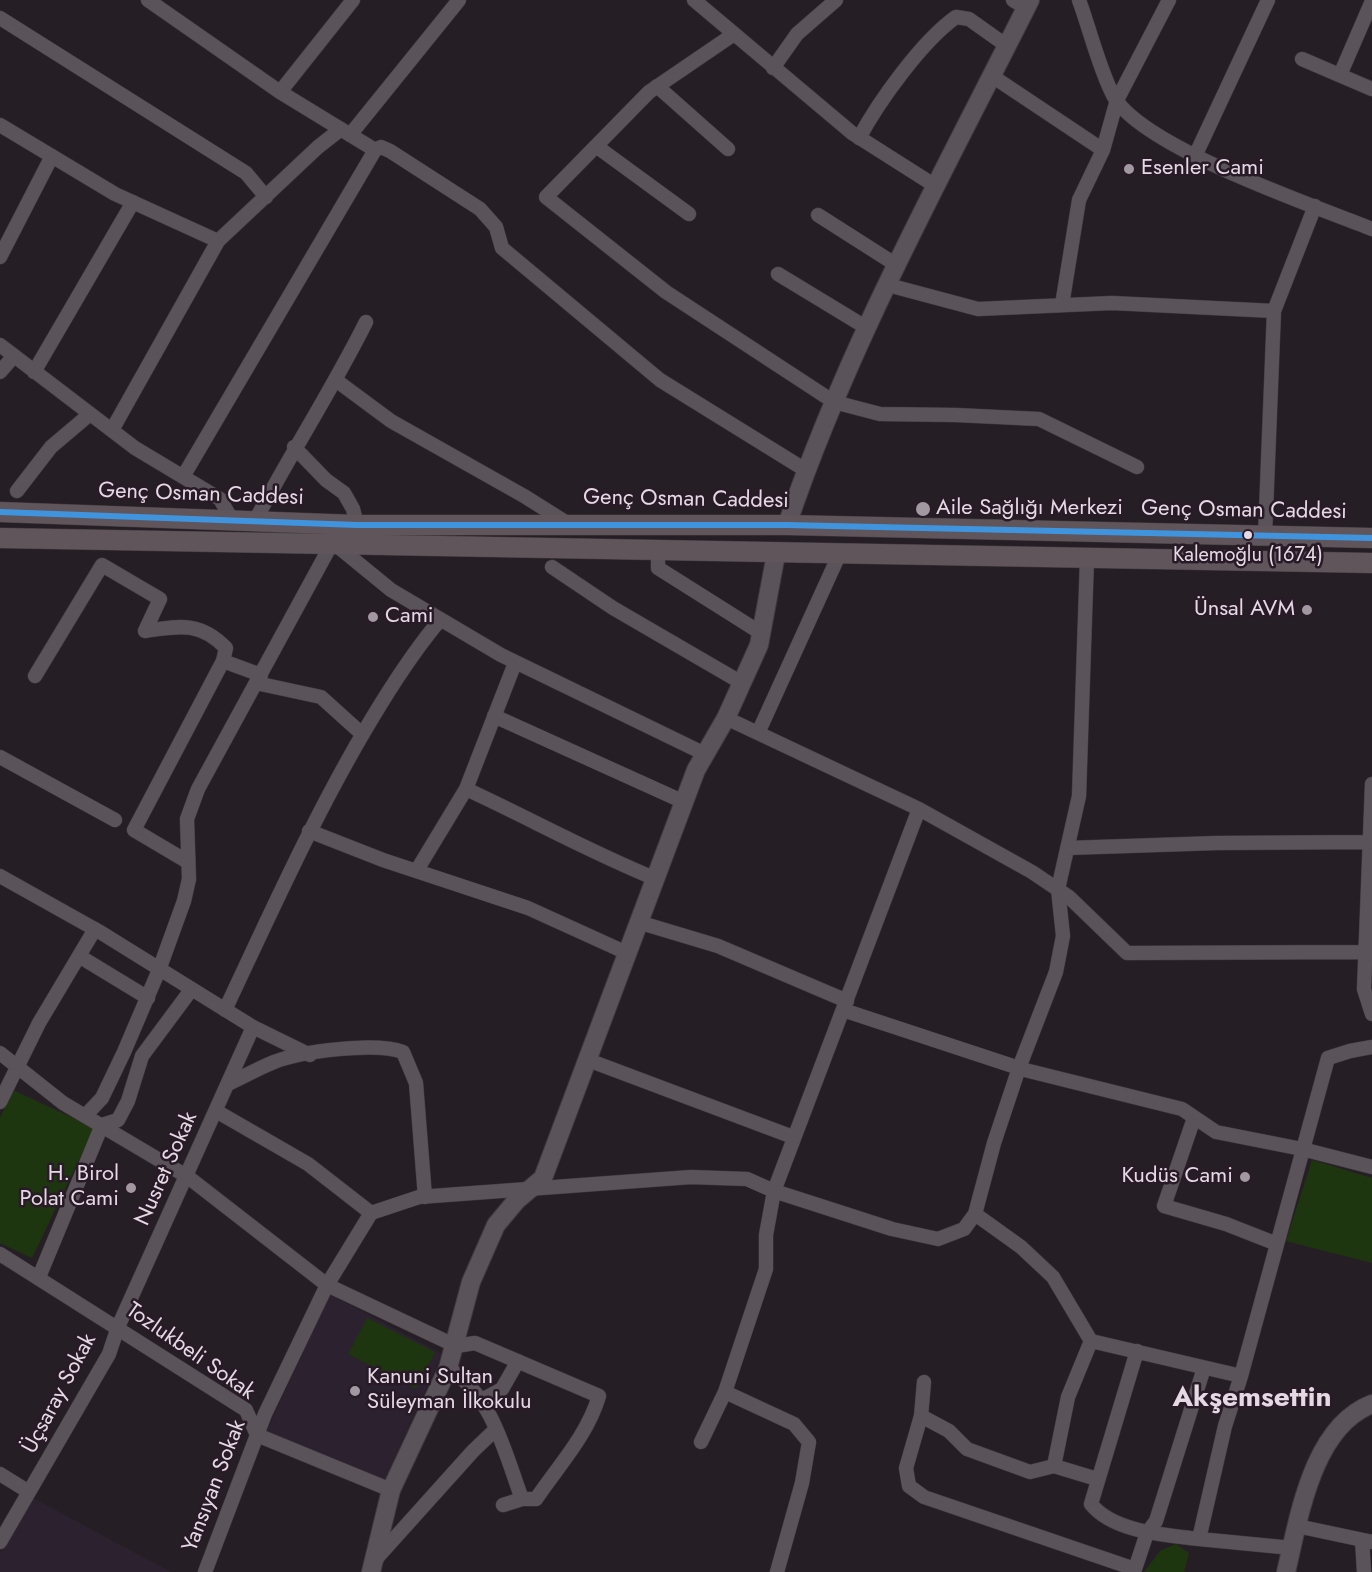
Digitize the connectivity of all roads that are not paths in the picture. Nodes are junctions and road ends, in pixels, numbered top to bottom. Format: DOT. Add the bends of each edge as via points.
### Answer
graph roads {
  1 [pos="148,0"];
  2 [pos="353,0"];
  3 [pos="459,0"];
  4 [pos="694,0"];
  5 [pos="836,0"];
  6 [pos="1079,0"];
  7 [pos="1169,0"];
  8 [pos="1268,0"];
  9 [pos="1372,1"];
  10 [pos="1023,3"];
  11 [pos="0,18"];
  12 [pos="734,34"];
  13 [pos="1007,46"];
  14 [pos="1302,59"];
  15 [pos="773,68"];
  16 [pos="1340,75"];
  17 [pos="992,76"];
  18 [pos="657,86"];
  19 [pos="1372,89"];
  20 [pos="280,92"];
  21 [pos="1117,100"];
  22 [pos="0,125"];
  23 [pos="345,132"];
  24 [pos="859,138"];
  25 [pos="596,146"];
  26 [pos="728,149"];
  27 [pos="375,150"];
  28 [pos="1103,150"];
  29 [pos="1196,154"];
  30 [pos="51,156"];
  31 [pos="937,187"];
  32 [pos="266,197"];
  33 [pos="133,202"];
  34 [pos="1315,206"];
  35 [pos="689,214"];
  36 [pos="818,215"];
  37 [pos="1372,229"];
  38 [pos="218,242"];
  39 [pos="0,257"];
  40 [pos="898,266"];
  41 [pos="778,274"];
  42 [pos="888,285"];
  43 [pos="1062,305"];
  44 [pos="1274,311"];
  45 [pos="366,322"];
  46 [pos="867,328"];
  47 [pos="0,345"];
  48 [pos="14,356"];
  49 [pos="0,372"];
  50 [pos="34,372"];
  51 [pos="337,381"];
  52 [pos="834,402"];
  53 [pos="90,414"];
  54 [pos="112,430"];
  55 [pos="294,447"];
  56 [pos="1137,467"];
  57 [pos="807,471"];
  58 [pos="184,476"];
  59 [pos="17,491"];
  60 [pos="0,512"];
  61 [pos="232,520"];
  62 [pos="255,521"];
  63 [pos="567,523"];
  64 [pos="357,525"];
  65 [pos="787,525"];
  66 [pos="1265,536"];
  67 [pos="0,538"];
  68 [pos="1372,538"];
  69 [pos="333,545"];
  70 [pos="657,552"];
  71 [pos="776,554"];
  72 [pos="839,555"];
  73 [pos="1087,558"];
  74 [pos="1372,563"];
  75 [pos="552,567"];
  76 [pos="440,620"];
  77 [pos="761,633"];
  78 [pos="223,661"];
  79 [pos="515,663"];
  80 [pos="35,676"];
  81 [pos="258,679"];
  82 [pos="742,683"];
  83 [pos="494,717"];
  84 [pos="726,718"];
  85 [pos="758,733"];
  86 [pos="362,734"];
  87 [pos="705,754"];
  88 [pos="0,757"];
  89 [pos="1372,784"];
  90 [pos="466,789"];
  91 [pos="684,802"];
  92 [pos="919,809"];
  93 [pos="115,820"];
  94 [pos="309,831"];
  95 [pos="1370,842"];
  96 [pos="1067,848"];
  97 [pos="188,862"];
  98 [pos="417,870"];
  99 [pos="0,876"];
  100 [pos="654,878"];
  101 [pos="1058,889"];
  102 [pos="638,922"];
  103 [pos="94,929"];
  104 [pos="1366,952"];
  105 [pos="627,953"];
  106 [pos="79,956"];
  107 [pos="159,970"];
  108 [pos="191,990"];
  109 [pos="147,998"];
  110 [pos="845,1005"];
  111 [pos="225,1010"];
  112 [pos="1372,1014"];
  113 [pos="254,1027"];
  114 [pos="1372,1047"];
  115 [pos="0,1053"];
  116 [pos="310,1055"];
  117 [pos="588,1060"];
  118 [pos="17,1068"];
  119 [pos="1019,1068"];
  120 [pos="228,1084"];
  121 [pos="0,1102"];
  122 [pos="216,1111"];
  123 [pos="85,1116"];
  124 [pos="1194,1118"];
  125 [pos="102,1125"];
  126 [pos="793,1137"];
  127 [pos="1302,1149"];
  128 [pos="1372,1167"];
  129 [pos="188,1177"];
  130 [pos="530,1189"];
  131 [pos="774,1191"];
  132 [pos="425,1197"];
  133 [pos="371,1213"];
  134 [pos="975,1214"];
  135 [pos="1277,1244"];
  136 [pos="0,1254"];
  137 [pos="39,1277"];
  138 [pos="327,1286"];
  139 [pos="118,1327"];
  140 [pos="1091,1341"];
  141 [pos="456,1346"];
  142 [pos="1137,1352"];
  143 [pos="518,1362"];
  144 [pos="448,1368"];
  145 [pos="1204,1368"];
  146 [pos="1241,1376"];
  147 [pos="924,1382"];
  148 [pos="725,1392"];
  149 [pos="480,1401"];
  150 [pos="1372,1404"];
  151 [pos="921,1416"];
  152 [pos="496,1429"];
  153 [pos="257,1435"];
  154 [pos="701,1442"];
  155 [pos="1054,1466"];
  156 [pos="0,1474"];
  157 [pos="1097,1479"];
  158 [pos="391,1490"];
  159 [pos="29,1492"];
  160 [pos="522,1499"];
  161 [pos="503,1504"];
  162 [pos="1297,1526"];
  163 [pos="1147,1533"];
  164 [pos="1199,1539"];
  165 [pos="1367,1541"];
  166 [pos="0,1542"];
  167 [pos="1292,1548"];
  168 [pos="373,1567"];
  169 [pos="205,1572"];
  170 [pos="777,1572"];
  171 [pos="1286,1572"];
  172 [pos="1364,1572"];
  1 -- 20 [label="street"];
  2 -- 20 [label="street"];
  3 -- 23 [label="street"];
  4 -- 12 [label="street"];
  5 -- 15 [label="street" via="797,34"];
  6 -- 21 [label="street"];
  7 -- 21 [label="street"];
  8 -- 29 [label="street"];
  9 -- 16 [label="street"];
  10 -- 13 [label="street"];
  11 -- 32 [label="street" via="246,172"];
  12 -- 15 [label="street"];
  12 -- 18 [label="street"];
  13 -- 17 [label="street"];
  13 -- 24 [label="street" via="969,19 956,17 888,93"];
  14 -- 16 [label="street"];
  15 -- 24 [label="street"];
  16 -- 19 [label="street"];
  17 -- 28 [label="street"];
  17 -- 31 [label="street"];
  18 -- 25 [label="street"];
  18 -- 26 [label="street"];
  20 -- 23 [label="street"];
  21 -- 28 [label="street"];
  21 -- 29 [label="street" via="1145,128"];
  22 -- 30 [label="street"];
  23 -- 27 [label="street"];
  23 -- 32 [label="street" via="318,147"];
  24 -- 31 [label="street"];
  25 -- 35 [label="street"];
  25 -- 52 [label="street" via="546,197 666,292"];
  27 -- 57 [label="street" via="381,147 390,151 480,209 496,226 502,249 660,380"];
  27 -- 58 [label="street"];
  28 -- 43 [label="street" via="1079,200"];
  29 -- 34 [label="street"];
  30 -- 33 [label="street"];
  30 -- 39 [label="street"];
  31 -- 40 [label="street"];
  32 -- 38 [label="street"];
  33 -- 38 [label="street"];
  33 -- 50 [label="street"];
  34 -- 37 [label="street"];
  34 -- 44 [label="street"];
  36 -- 40 [label="street"];
  38 -- 54 [label="street"];
  40 -- 42 [label="street"];
  41 -- 46 [label="street"];
  42 -- 43 [label="street" via="978,309"];
  42 -- 46 [label="street"];
  43 -- 44 [label="street" via="1112,303"];
  44 -- 66 [label="street"];
  45 -- 51 [label="street"];
  46 -- 52 [label="street"];
  47 -- 48 [label="street"];
  48 -- 49 [label="street"];
  48 -- 50 [label="street"];
  50 -- 53 [label="street"];
  51 -- 55 [label="street"];
  51 -- 63 [label="street" via="391,421"];
  52 -- 56 [label="street" via="880,414 1039,420"];
  52 -- 57 [label="street"];
  53 -- 54 [label="street"];
  53 -- 59 [label="street" via="51,447"];
  54 -- 58 [label="street"];
  55 -- 62 [label="street"];
  55 -- 64 [label="street" via="344,493"];
  57 -- 65 [label="street"];
  58 -- 61 [label="street" via="220,499"];
  60 -- 61 [label="main road, Genç Osman Caddesi"];
  61 -- 62 [label="main road, Genç Osman Caddesi"];
  62 -- 64 [label="main road, Genç Osman Caddesi"];
  63 -- 64 [label="main road, Genç Osman Caddesi"];
  63 -- 65 [label="main road, Genç Osman Caddesi"];
  65 -- 66 [label="main road, Genç Osman Caddesi"];
  66 -- 68 [label="main road, Genç Osman Caddesi"];
  67 -- 69 [label="main road, Genç Osman Caddesi"];
  69 -- 70 [label="main road, Genç Osman Caddesi"];
  69 -- 76 [label="street" via="391,590"];
  69 -- 81 [label="street"];
  70 -- 71 [label="main road, Genç Osman Caddesi"];
  70 -- 77 [label="street" via="658,568"];
  71 -- 72 [label="main road, Genç Osman Caddesi"];
  71 -- 77 [label="street"];
  72 -- 73 [label="main road, Genç Osman Caddesi"];
  72 -- 85 [label="street"];
  73 -- 74 [label="main road, Genç Osman Caddesi"];
  73 -- 96 [label="street" via="1079,795"];
  75 -- 82 [label="street" via="613,608"];
  76 -- 79 [label="street"];
  76 -- 86 [label="street" via="419,644"];
  77 -- 82 [label="street"];
  78 -- 80 [label="street" via="226,648 215,637 188,625 145,631 160,599 102,565"];
  78 -- 81 [label="street"];
  78 -- 97 [label="street" via="134,830"];
  79 -- 83 [label="street"];
  79 -- 87 [label="street"];
  81 -- 86 [label="street" via="321,697"];
  81 -- 97 [label="street" via="198,789 187,819"];
  82 -- 84 [label="street"];
  83 -- 90 [label="street"];
  83 -- 91 [label="street"];
  84 -- 85 [label="street"];
  84 -- 87 [label="street"];
  85 -- 92 [label="street"];
  86 -- 94 [label="street"];
  87 -- 91 [label="street"];
  88 -- 93 [label="street"];
  89 -- 95 [label="street"];
  90 -- 98 [label="street"];
  90 -- 100 [label="street"];
  91 -- 100 [label="street"];
  92 -- 101 [label="street"];
  92 -- 110 [label="street"];
  94 -- 98 [label="street"];
  94 -- 111 [label="street"];
  95 -- 96 [label="street"];
  95 -- 104 [label="street"];
  96 -- 101 [label="street"];
  97 -- 107 [label="street" via="184,901"];
  98 -- 105 [label="street" via="528,908"];
  99 -- 103 [label="street"];
  100 -- 102 [label="street"];
  101 -- 104 [label="street" via="1127,953"];
  101 -- 119 [label="street" via="1063,936 1056,972"];
  102 -- 105 [label="street"];
  102 -- 110 [label="street" via="718,946"];
  103 -- 106 [label="street"];
  103 -- 107 [label="street"];
  104 -- 112 [label="street" via="1364,989"];
  105 -- 117 [label="street"];
  106 -- 109 [label="street"];
  106 -- 118 [label="street"];
  107 -- 108 [label="street"];
  107 -- 109 [label="street"];
  108 -- 111 [label="street"];
  108 -- 125 [label="street" via="142,1056 118,1120"];
  109 -- 123 [label="street" via="102,1098"];
  110 -- 119 [label="street"];
  110 -- 126 [label="street"];
  111 -- 113 [label="street"];
  113 -- 116 [label="street"];
  113 -- 120 [label="street, Nusret Sokak"];
  114 -- 127 [label="street" via="1328,1058"];
  115 -- 118 [label="street"];
  116 -- 120 [label="street" via="276,1061"];
  116 -- 132 [label="street" via="389,1046 403,1052 416,1083"];
  117 -- 126 [label="street"];
  117 -- 130 [label="street" via="543,1178"];
  118 -- 121 [label="street"];
  118 -- 123 [label="street"];
  119 -- 124 [label="street" via="1182,1109"];
  119 -- 134 [label="street"];
  120 -- 122 [label="street, Nusret Sokak"];
  122 -- 129 [label="street, Nusret Sokak"];
  122 -- 133 [label="street" via="308,1164"];
  123 -- 125 [label="street"];
  124 -- 127 [label="street" via="1216,1132"];
  124 -- 135 [label="street" via="1164,1206"];
  125 -- 129 [label="street"];
  125 -- 137 [label="street"];
  126 -- 131 [label="street"];
  127 -- 128 [label="street"];
  127 -- 135 [label="street"];
  129 -- 138 [label="street"];
  129 -- 139 [label="street, Nusret Sokak"];
  130 -- 131 [label="street" via="691,1177 747,1179"];
  130 -- 132 [label="street"];
  130 -- 141 [label="street" via="496,1224 471,1282"];
  131 -- 134 [label="street" via="891,1229 938,1239 964,1229"];
  131 -- 148 [label="street" via="766,1235 766,1269"];
  132 -- 133 [label="street"];
  133 -- 138 [label="street, Yansıyan Sokak"];
  134 -- 140 [label="street" via="1021,1247 1053,1277"];
  135 -- 146 [label="street"];
  136 -- 137 [label="street, Tozlukbeli Sokak"];
  137 -- 139 [label="street, Tozlukbeli Sokak"];
  138 -- 141 [label="street"];
  138 -- 153 [label="street, Yansıyan Sokak"];
  139 -- 153 [label="street, Tozlukbeli Sokak" via="246,1410"];
  139 -- 159 [label="street, Üçsaray Sokak" via="109,1354"];
  140 -- 142 [label="street"];
  140 -- 155 [label="street" via="1068,1398"];
  141 -- 143 [label="street" via="475,1343"];
  141 -- 144 [label="street"];
  142 -- 145 [label="street"];
  142 -- 157 [label="street"];
  143 -- 149 [label="street" via="502,1389"];
  143 -- 160 [label="street" via="599,1396 594,1414 570,1456 536,1499"];
  144 -- 149 [label="street" via="466,1378"];
  144 -- 158 [label="street"];
  145 -- 146 [label="street"];
  145 -- 163 [label="street" via="1156,1521"];
  146 -- 164 [label="street" via="1225,1426"];
  147 -- 151 [label="street"];
  148 -- 154 [label="street"];
  148 -- 170 [label="street" via="794,1424 809,1442 802,1483"];
  149 -- 152 [label="street"];
  150 -- 162 [label="street" via="1362,1408 1329,1439 1306,1485"];
  151 -- 155 [label="street" via="949,1431 967,1449 1030,1472"];
  151 -- 163 [label="street" via="906,1468 909,1486 924,1497 1135,1569"];
  152 -- 160 [label="street"];
  152 -- 168 [label="street"];
  153 -- 158 [label="street, Tozlukbeli Sokak"];
  153 -- 169 [label="street, Yansıyan Sokak"];
  155 -- 157 [label="street"];
  156 -- 159 [label="street"];
  157 -- 163 [label="street" via="1091,1504 1099,1515"];
  158 -- 168 [label="street"];
  159 -- 166 [label="street, Üçsaray Sokak"];
  160 -- 161 [label="street"];
  162 -- 165 [label="street"];
  162 -- 167 [label="street"];
  163 -- 164 [label="street"];
  164 -- 167 [label="street"];
  165 -- 172 [label="street"];
  167 -- 171 [label="street"];
}
